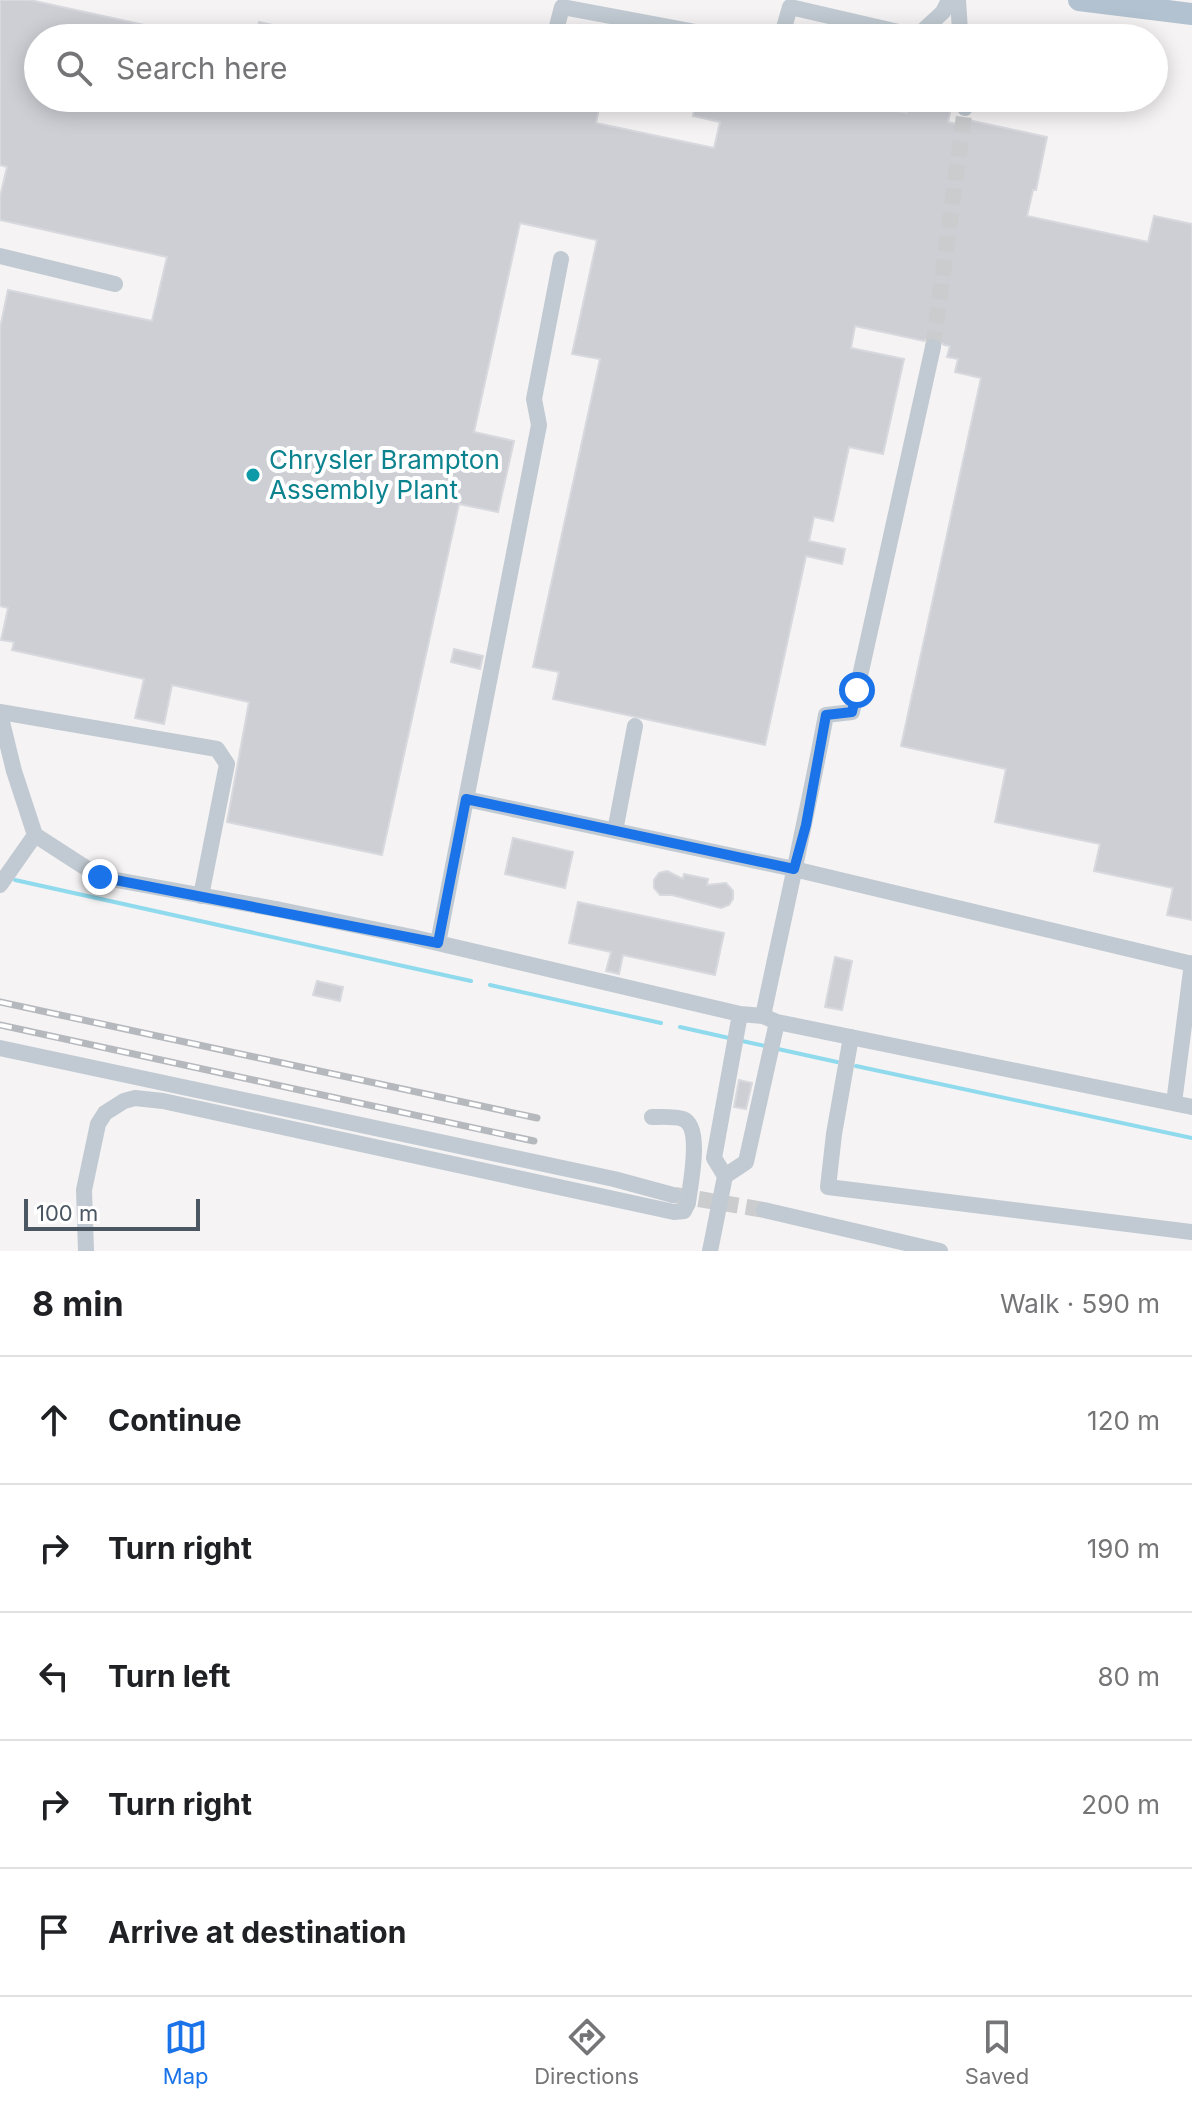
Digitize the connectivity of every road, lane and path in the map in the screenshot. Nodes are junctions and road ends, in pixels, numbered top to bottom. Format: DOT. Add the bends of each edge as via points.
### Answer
graph roads {
  1 [pos="949,0"];
  2 [pos="958,0"];
  3 [pos="1079,0"];
  4 [pos="1192,14"];
  5 [pos="558,24"];
  6 [pos="633,24"];
  7 [pos="785,24"];
  8 [pos="861,24"];
  9 [pos="930,24"];
  10 [pos="960,24"];
  11 [pos="0,256"];
  12 [pos="561,259"];
  13 [pos="115,284"];
  14 [pos="933,347"];
  15 [pos="0,713"];
  16 [pos="635,726"];
  17 [pos="466,799"];
  18 [pos="615,831"];
  19 [pos="35,835"];
  20 [pos="794,869"];
  21 [pos="0,885"];
  22 [pos="201,896"];
  23 [pos="438,943"];
  24 [pos="1192,964"];
  25 [pos="740,1014"];
  26 [pos="770,1019"];
  27 [pos="851,1037"];
  28 [pos="0,1048"];
  29 [pos="1174,1103"];
  30 [pos="1192,1107"];
  31 [pos="652,1117"];
  32 [pos="725,1176"];
  33 [pos="673,1195"];
  34 [pos="764,1210"];
  35 [pos="1192,1232"];
  36 [pos="86,1251"];
  37 [pos="710,1251"];
  38 [pos="940,1251"];
  1 -- 9 [label="lane"];
  2 -- 10 [label="lane"];
  3 -- 4 [label="main road"];
  5 -- 6 [label="lane" via="562,7"];
  7 -- 8 [label="lane" via="790,7"];
  11 -- 13 [label="lane"];
  12 -- 17 [label="lane" via="534,399 539,425"];
  14 -- 20 [label="lane" via="852,712 826,715"];
  15 -- 19 [label="lane"];
  15 -- 22 [label="lane" via="217,749 227,764"];
  16 -- 18 [label="lane"];
  17 -- 18 [label="lane"];
  17 -- 23 [label="lane"];
  18 -- 20 [label="lane"];
  19 -- 21 [label="lane"];
  19 -- 22 [label="lane" via="100,877"];
  20 -- 24 [label="lane"];
  20 -- 26 [label="lane"];
  22 -- 23 [label="lane, bridge"];
  23 -- 25 [label="lane"];
  24 -- 29 [label="lane"];
  25 -- 26 [label="lane"];
  25 -- 32 [label="lane" via="714,1158"];
  26 -- 27 [label="lane"];
  26 -- 32 [label="lane" via="746,1162"];
  27 -- 29 [label="lane"];
  27 -- 35 [label="lane" via="828,1187"];
  28 -- 33 [label="lane"];
  29 -- 30 [label="lane"];
  31 -- 36 [label="lane" via="682,1119 695,1135 684,1211 135,1098 113,1107 98,1124 84,1190"];
  32 -- 37 [label="lane"];
  34 -- 38 [label="lane"];
}
